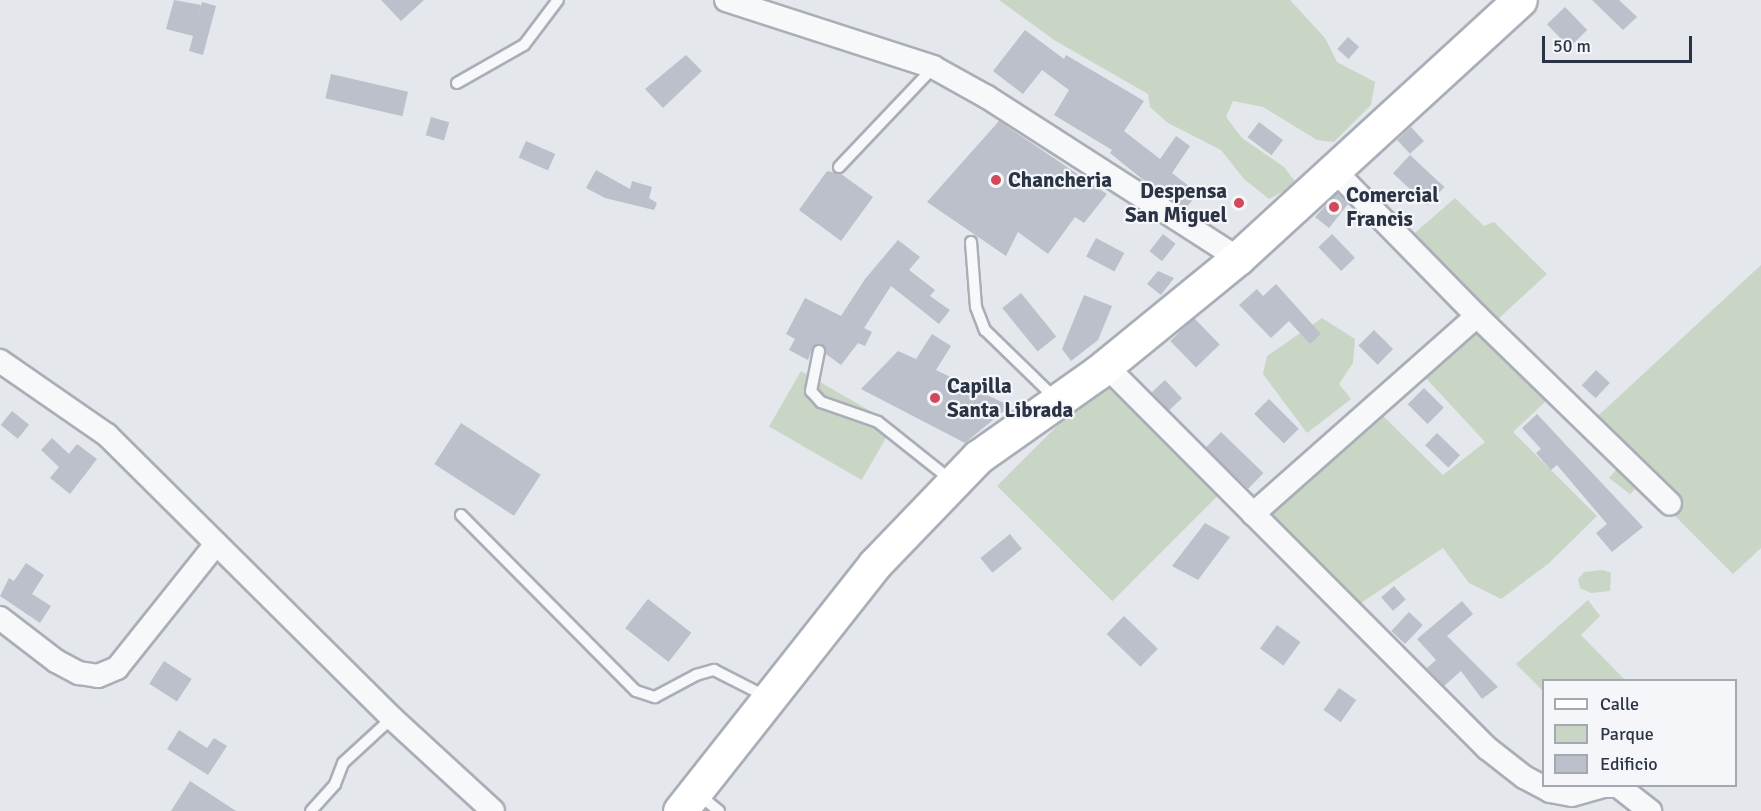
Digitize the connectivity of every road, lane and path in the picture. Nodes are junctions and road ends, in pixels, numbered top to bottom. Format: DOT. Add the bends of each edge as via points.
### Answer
graph roads {
  1 [pos="558,0"];
  2 [pos="726,0"];
  3 [pos="1520,0"];
  4 [pos="933,67"];
  5 [pos="457,82"];
  6 [pos="839,167"];
  7 [pos="1334,170"];
  8 [pos="971,242"];
  9 [pos="1238,258"];
  10 [pos="1477,316"];
  11 [pos="819,351"];
  12 [pos="0,361"];
  13 [pos="1106,366"];
  14 [pos="1056,399"];
  15 [pos="953,482"];
  16 [pos="1670,504"];
  17 [pos="1253,514"];
  18 [pos="461,515"];
  19 [pos="216,544"];
  20 [pos="0,618"];
  21 [pos="771,699"];
  22 [pos="392,718"];
  23 [pos="1542,787"];
  24 [pos="1543,787"];
  25 [pos="1601,787"];
  26 [pos="1619,787"];
  27 [pos="698,805"];
  28 [pos="311,811"];
  29 [pos="493,811"];
  30 [pos="1650,811"];
  1 -- 5 [label="lane" via="524,45"];
  2 -- 4 [label="street"];
  3 -- 7 [label="main road"];
  4 -- 6 [label="lane"];
  4 -- 9 [label="street" via="987,96"];
  7 -- 9 [label="main road"];
  7 -- 10 [label="street"];
  8 -- 14 [label="lane" via="976,307 986,330"];
  9 -- 13 [label="main road"];
  10 -- 16 [label="street"];
  10 -- 17 [label="street"];
  11 -- 15 [label="lane" via="811,391 821,402 878,422"];
  12 -- 19 [label="street" via="106,435"];
  13 -- 14 [label="main road"];
  13 -- 17 [label="street"];
  14 -- 15 [label="main road" via="978,458"];
  15 -- 21 [label="main road" via="875,564"];
  17 -- 23 [label="street" via="1487,748"];
  18 -- 21 [label="lane" via="636,691 655,697 714,670"];
  19 -- 20 [label="street" via="117,668 98,676 64,665"];
  19 -- 22 [label="street"];
  21 -- 27 [label="main road"];
  22 -- 28 [label="lane" via="343,763 335,784"];
  22 -- 29 [label="street"];
  24 -- 25 [label="street" via="1572,795"];
  26 -- 30 [label="street"];
}
